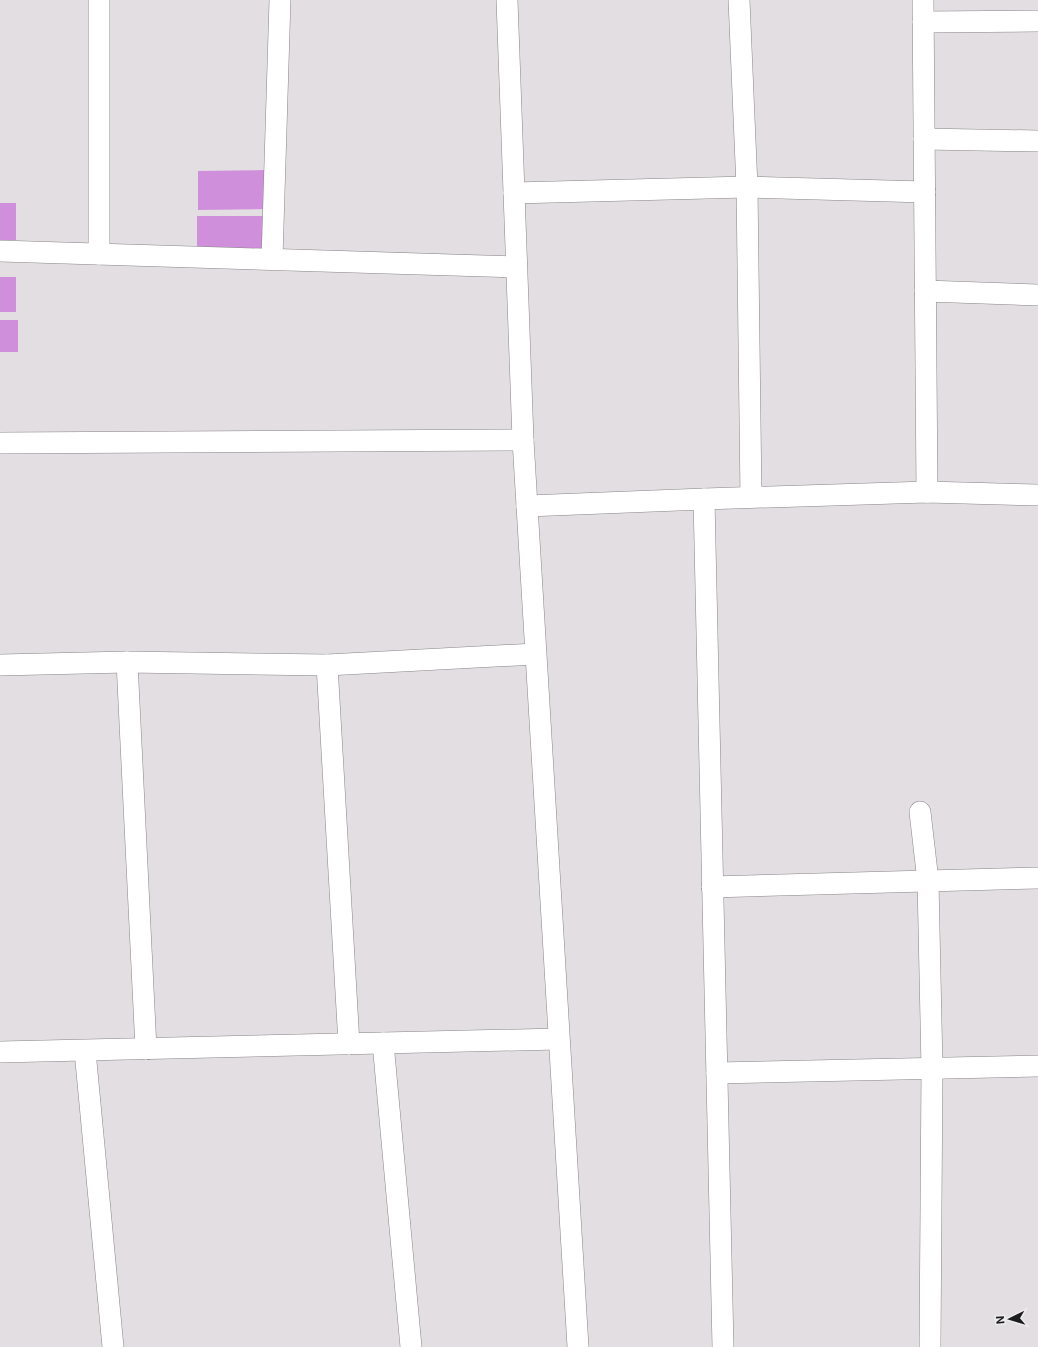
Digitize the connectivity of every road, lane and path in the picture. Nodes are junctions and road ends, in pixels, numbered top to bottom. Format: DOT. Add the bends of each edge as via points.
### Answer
graph roads {
  1 [pos="98,0"];
  2 [pos="280,0"];
  3 [pos="506,0"];
  4 [pos="739,0"];
  5 [pos="923,0"];
  6 [pos="1038,21"];
  7 [pos="923,22"];
  8 [pos="924,139"];
  9 [pos="1038,141"];
  10 [pos="747,187"];
  11 [pos="924,192"];
  12 [pos="514,193"];
  13 [pos="0,251"];
  14 [pos="99,254"];
  15 [pos="272,259"];
  16 [pos="516,267"];
  17 [pos="925,291"];
  18 [pos="1038,294"];
  19 [pos="523,440"];
  20 [pos="0,443"];
  21 [pos="927,492"];
  22 [pos="1038,495"];
  23 [pos="751,497"];
  24 [pos="704,499"];
  25 [pos="527,506"];
  26 [pos="535,654"];
  27 [pos="126,662"];
  28 [pos="0,665"];
  29 [pos="327,665"];
  30 [pos="920,812"];
  31 [pos="1038,878"];
  32 [pos="928,881"];
  33 [pos="712,887"];
  34 [pos="558,1039"];
  35 [pos="383,1043"];
  36 [pos="349,1044"];
  37 [pos="146,1049"];
  38 [pos="85,1051"];
  39 [pos="0,1052"];
  40 [pos="1038,1066"];
  41 [pos="932,1068"];
  42 [pos="717,1073"];
  43 [pos="113,1347"];
  44 [pos="411,1347"];
  45 [pos="578,1347"];
  46 [pos="723,1347"];
  47 [pos="930,1347"];
  1 -- 14 [label="street"];
  2 -- 15 [label="street"];
  3 -- 12 [label="street"];
  4 -- 10 [label="street"];
  5 -- 7 [label="street"];
  6 -- 7 [label="street"];
  7 -- 8 [label="street"];
  8 -- 9 [label="street"];
  8 -- 11 [label="street"];
  10 -- 11 [label="street"];
  10 -- 12 [label="street"];
  10 -- 23 [label="street"];
  11 -- 17 [label="street"];
  12 -- 16 [label="street"];
  13 -- 14 [label="street"];
  14 -- 15 [label="street"];
  15 -- 16 [label="street"];
  16 -- 19 [label="street"];
  17 -- 18 [label="street"];
  17 -- 21 [label="street"];
  19 -- 20 [label="street"];
  19 -- 25 [label="street"];
  21 -- 22 [label="street"];
  21 -- 23 [label="street"];
  23 -- 24 [label="street"];
  24 -- 25 [label="street"];
  24 -- 33 [label="street"];
  25 -- 26 [label="street"];
  26 -- 29 [label="street"];
  26 -- 34 [label="street"];
  27 -- 28 [label="street"];
  27 -- 29 [label="street"];
  27 -- 37 [label="street"];
  29 -- 36 [label="street"];
  30 -- 32 [label="street"];
  31 -- 32 [label="street"];
  32 -- 33 [label="street"];
  32 -- 41 [label="street"];
  33 -- 42 [label="street"];
  34 -- 35 [label="street"];
  34 -- 45 [label="street"];
  35 -- 36 [label="street"];
  35 -- 44 [label="street"];
  36 -- 37 [label="street"];
  37 -- 38 [label="street"];
  38 -- 39 [label="street"];
  38 -- 43 [label="street"];
  40 -- 41 [label="street"];
  41 -- 42 [label="street"];
  41 -- 47 [label="street"];
  42 -- 46 [label="street"];
}
